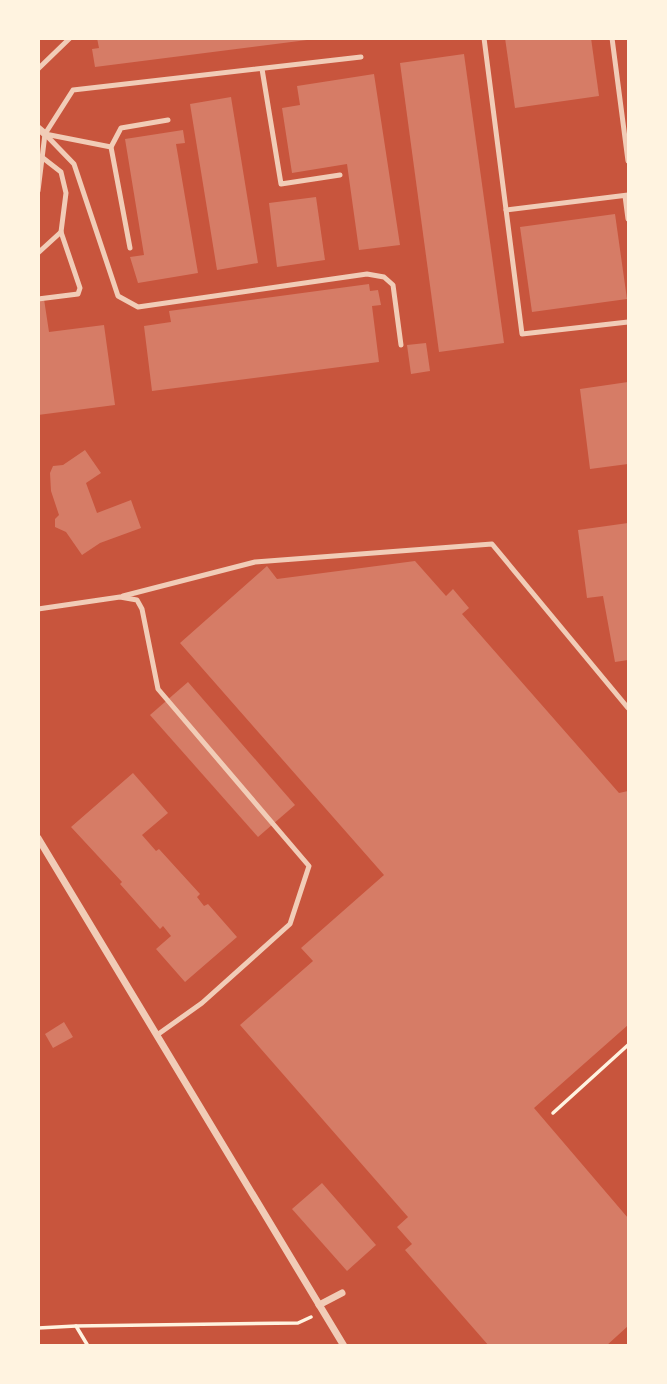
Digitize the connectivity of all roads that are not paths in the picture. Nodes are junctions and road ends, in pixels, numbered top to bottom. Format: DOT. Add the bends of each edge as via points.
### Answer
graph roads {
  1 [pos="69,38"];
  2 [pos="484,38"];
  3 [pos="612,38"];
  4 [pos="361,57"];
  5 [pos="38,69"];
  6 [pos="262,69"];
  7 [pos="168,120"];
  8 [pos="42,131"];
  9 [pos="111,147"];
  10 [pos="43,158"];
  11 [pos="628,162"];
  12 [pos="340,175"];
  13 [pos="38,191"];
  14 [pos="627,195"];
  15 [pos="506,210"];
  16 [pos="628,219"];
  17 [pos="61,232"];
  18 [pos="130,248"];
  19 [pos="38,253"];
  20 [pos="38,299"];
  21 [pos="628,322"];
  22 [pos="401,345"];
  23 [pos="120,597"];
  24 [pos="38,608"];
  25 [pos="628,708"];
  26 [pos="38,838"];
  27 [pos="157,1035"];
  28 [pos="342,1293"];
  29 [pos="321,1308"];
  30 [pos="344,1346"];
  1 -- 5 [label="lane"];
  2 -- 15 [label="lane"];
  3 -- 11 [label="lane"];
  4 -- 6 [label="lane"];
  6 -- 8 [label="lane" via="73,90"];
  6 -- 12 [label="lane" via="281,184"];
  7 -- 9 [label="lane" via="121,128"];
  8 -- 9 [label="lane"];
  8 -- 10 [label="lane"];
  8 -- 22 [label="lane" via="75,164 118,296 138,307 376,275 393,285"];
  9 -- 18 [label="lane"];
  10 -- 13 [label="lane"];
  10 -- 17 [label="lane" via="61,172 66,193"];
  14 -- 15 [label="lane"];
  14 -- 16 [label="lane"];
  15 -- 21 [label="lane" via="522,334"];
  17 -- 19 [label="lane"];
  17 -- 20 [label="lane" via="80,288 78,294"];
  23 -- 24 [label="lane"];
  23 -- 25 [label="lane" via="255,562 492,544"];
  23 -- 27 [label="lane" via="136,600 142,609 158,689 309,866 290,924 202,1003"];
  26 -- 27 [label="street"];
  27 -- 29 [label="street"];
  28 -- 29 [label="street"];
  29 -- 30 [label="street"];
}
